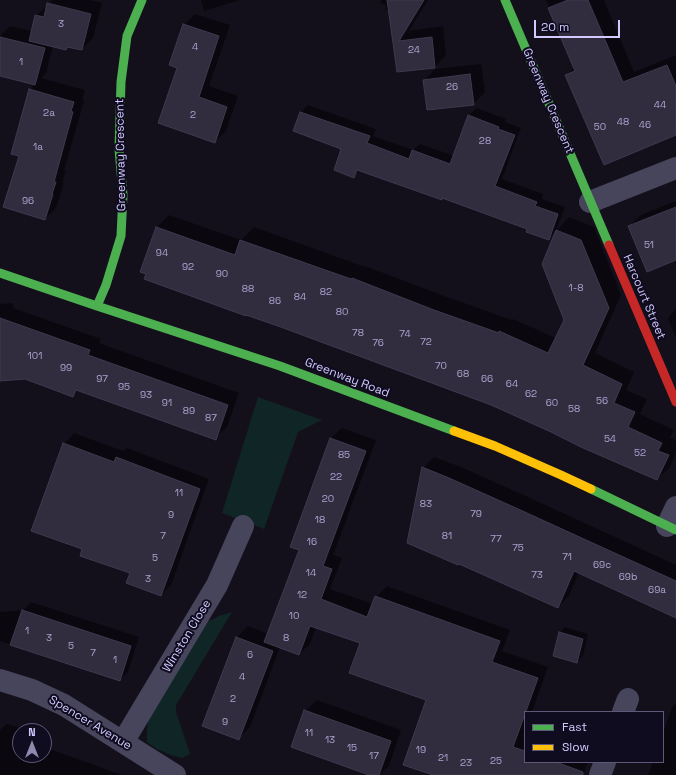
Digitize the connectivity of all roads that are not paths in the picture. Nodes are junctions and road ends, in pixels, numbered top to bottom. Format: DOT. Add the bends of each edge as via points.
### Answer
graph roads {
  1 [pos="505,0"];
  2 [pos="139,1"];
  3 [pos="676,168"];
  4 [pos="590,202"];
  5 [pos="0,272"];
  6 [pos="97,306"];
  7 [pos="676,402"];
  8 [pos="673,521"];
  9 [pos="243,526"];
  10 [pos="0,680"];
  11 [pos="123,742"];
  12 [pos="605,763"];
  13 [pos="175,775"];
  14 [pos="600,775"];
  1 -- 4 [label="street, Greenway Crescent"];
  2 -- 6 [label="street, Greenway Crescent" via="127,36 121,82 121,236"];
  3 -- 4 [label="street"];
  4 -- 7 [label="street, Harcourt Street"];
  5 -- 6 [label="street, Greenway Road"];
  6 -- 8 [label="street, Greenway Road" via="280,366 495,446"];
  9 -- 11 [label="street, Winston Close" via="217,585"];
  10 -- 11 [label="street, Spencer Avenue" via="64,704"];
  11 -- 13 [label="street, Spencer Avenue"];
  12 -- 14 [label="street"];
}
